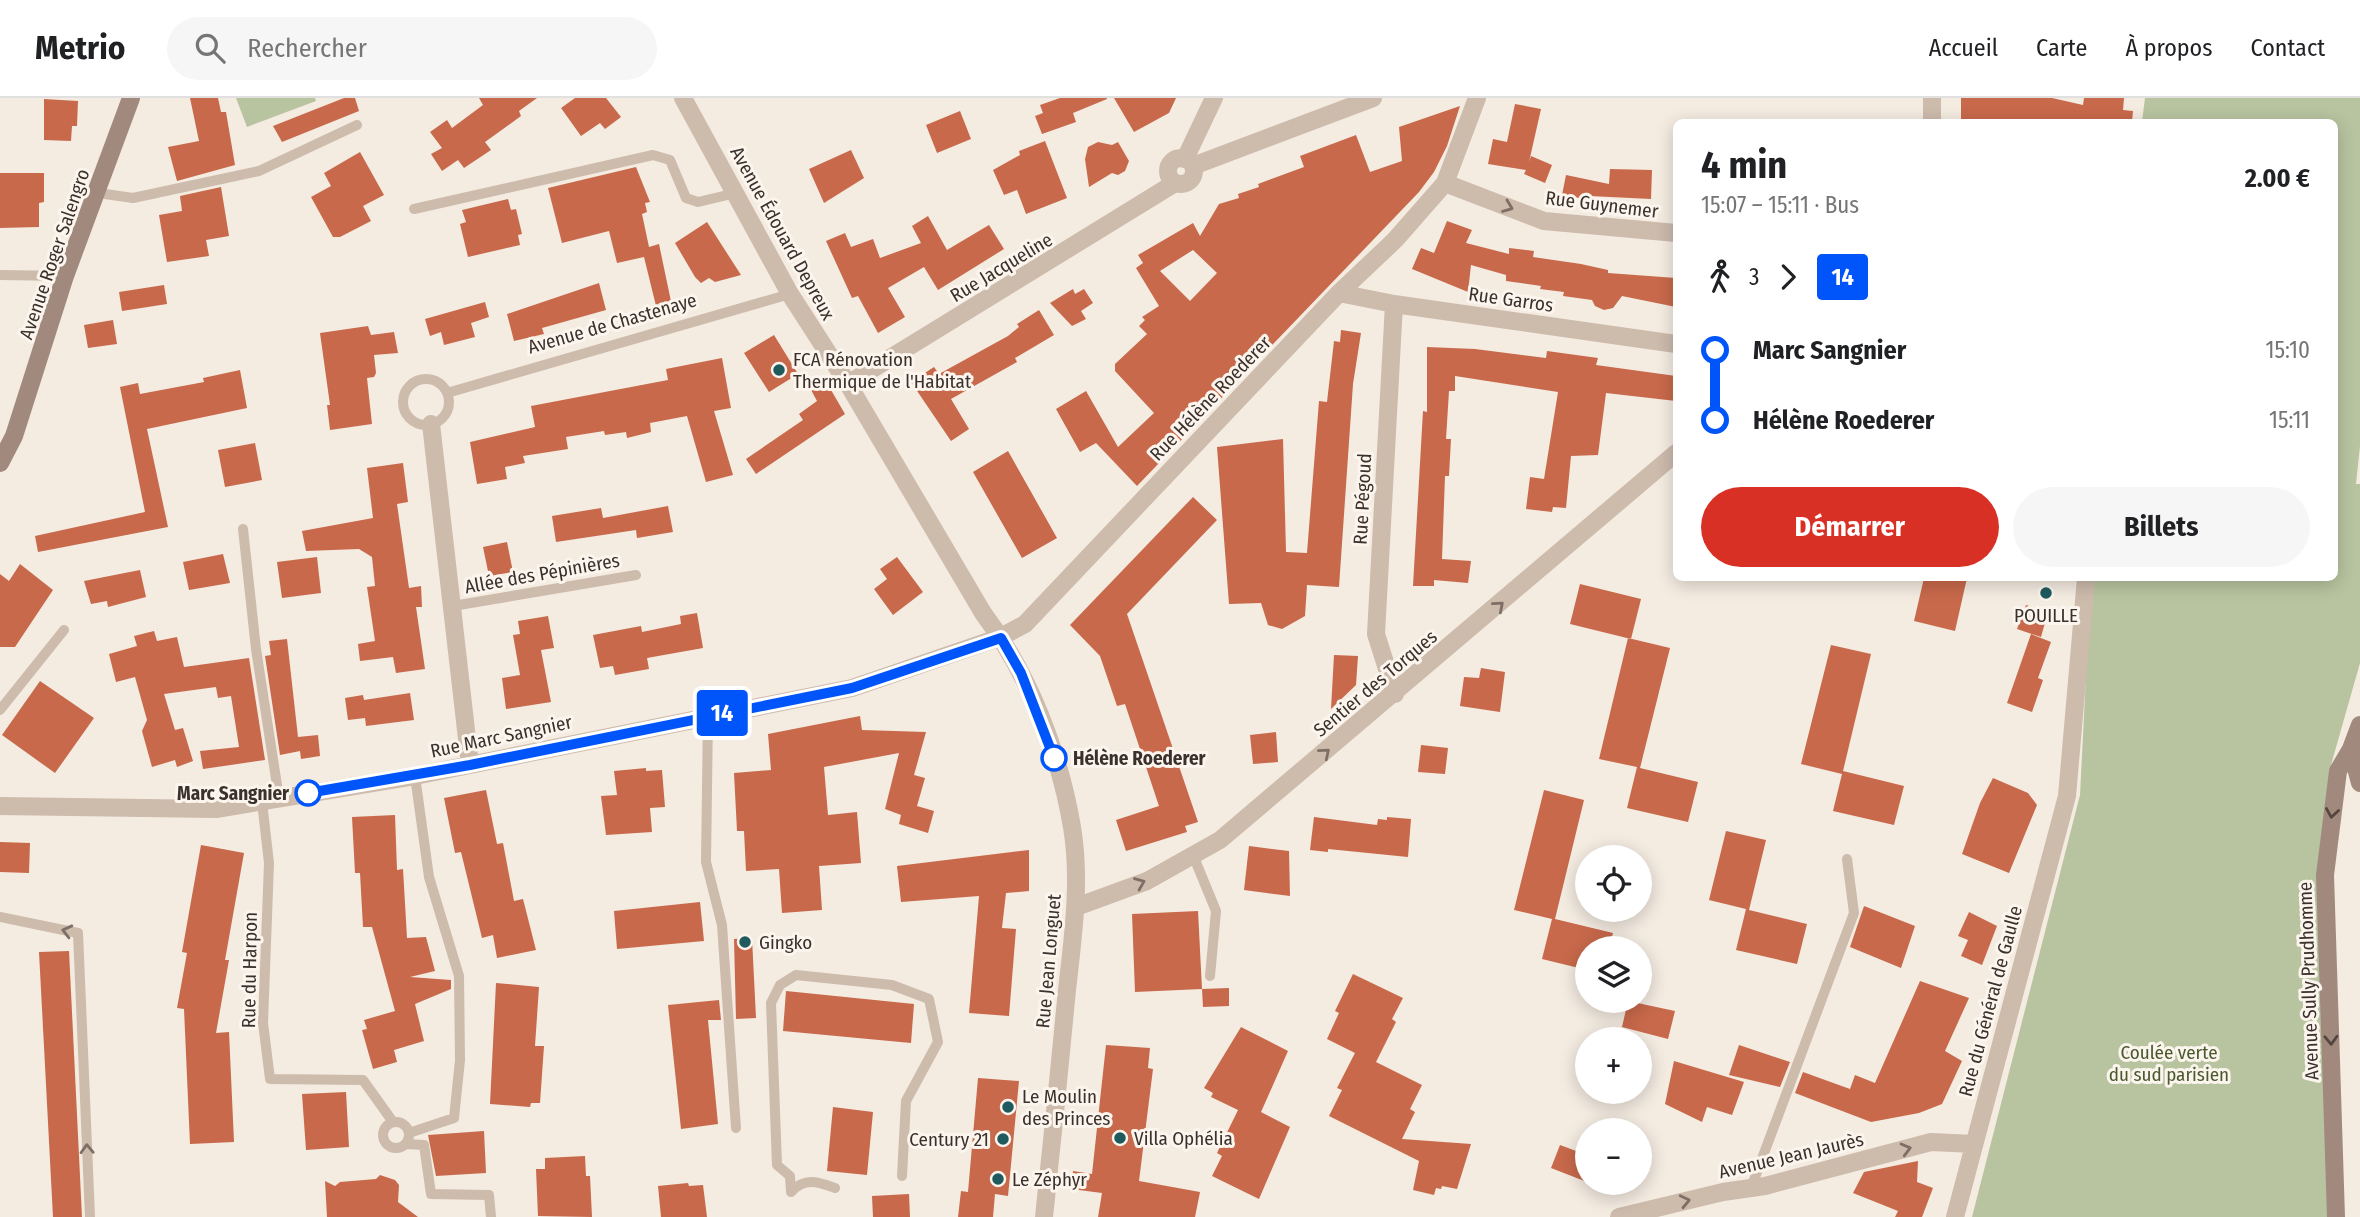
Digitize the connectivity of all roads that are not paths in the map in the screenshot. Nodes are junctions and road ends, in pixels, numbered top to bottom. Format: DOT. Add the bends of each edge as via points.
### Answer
graph roads {
  1 [pos="131,98"];
  2 [pos="683,98"];
  3 [pos="1214,98"];
  4 [pos="1373,98"];
  5 [pos="1477,98"];
  6 [pos="1932,98"];
  7 [pos="1932,119"];
  8 [pos="358,125"];
  9 [pos="1189,163"];
  10 [pos="1445,183"];
  11 [pos="97,193"];
  12 [pos="736,193"];
  13 [pos="414,209"];
  14 [pos="1673,233"];
  15 [pos="0,275"];
  16 [pos="65,276"];
  17 [pos="790,293"];
  18 [pos="1339,293"];
  19 [pos="1394,304"];
  20 [pos="1673,344"];
  21 [pos="848,384"];
  22 [pos="447,393"];
  23 [pos="431,425"];
  24 [pos="1673,456"];
  25 [pos="0,463"];
  26 [pos="243,529"];
  27 [pos="636,575"];
  28 [pos="2086,581"];
  29 [pos="453,606"];
  30 [pos="64,630"];
  31 [pos="1001,638"];
  32 [pos="1395,694"];
  33 [pos="0,710"];
  34 [pos="708,716"];
  35 [pos="2360,724"];
  36 [pos="2351,749"];
  37 [pos="470,765"];
  38 [pos="415,776"];
  39 [pos="2360,783"];
  40 [pos="271,800"];
  41 [pos="0,806"];
  42 [pos="1193,855"];
  43 [pos="1847,859"];
  44 [pos="1076,906"];
  45 [pos="0,916"];
  46 [pos="1210,976"];
  47 [pos="393,1122"];
  48 [pos="736,1128"];
  49 [pos="408,1139"];
  50 [pos="1974,1144"];
  51 [pos="902,1176"];
  52 [pos="835,1188"];
  53 [pos="1751,1188"];
  54 [pos="90,1217"];
  55 [pos="491,1217"];
  56 [pos="1044,1217"];
  57 [pos="1619,1217"];
  58 [pos="1955,1217"];
  59 [pos="2336,1217"];
  1 -- 11 [label="main road, Avenue Roger Salengro"];
  2 -- 12 [label="street, Avenue Édouard Depreux"];
  3 -- 9 [label="street"];
  4 -- 9 [label="street"];
  5 -- 10 [label="street"];
  6 -- 7 [label="street"];
  8 -- 11 [label="lane" via="259,171 133,198"];
  9 -- 21 [label="street, Rue Jacqueline" via="1173,161 1168,168 1175,183"];
  10 -- 14 [label="street, Rue Guynemer, one-way" via="1544,221"];
  10 -- 18 [label="street, Rue Hélène Roederer" via="1395,240"];
  11 -- 16 [label="main road, Avenue Roger Salengro"];
  12 -- 13 [label="lane" via="698,202 687,198 670,160 653,155"];
  12 -- 17 [label="street, Avenue Édouard Depreux"];
  15 -- 16 [label="lane"];
  16 -- 25 [label="main road, Avenue Roger Salengro" via="15,436"];
  17 -- 21 [label="street, Avenue Édouard Depreux"];
  17 -- 22 [label="lane, Avenue de Chastenaye"];
  18 -- 19 [label="street, Rue Garros"];
  18 -- 31 [label="street, Rue Hélène Roederer" via="1025,624"];
  19 -- 20 [label="street, Rue Garros"];
  19 -- 32 [label="street, Rue Pégoud" via="1376,635"];
  21 -- 31 [label="street, Avenue Édouard Depreux"];
  22 -- 23 [label="lane" via="444,416"];
  22 -- 23 [label="lane" via="430,380 415,382 405,392 403,406 410,419"];
  23 -- 29 [label="street"];
  32 -- 24 [label="street, Sentier des Torques, one-way"];
  26 -- 40 [label="lane"];
  27 -- 29 [label="lane, Allée des Pépinières"];
  28 -- 50 [label="street, Rue du Général de Gaulle" via="2067,796"];
  29 -- 37 [label="street"];
  30 -- 33 [label="lane"];
  31 -- 34 [label="street, Rue Marc Sangnier" via="852,688"];
  31 -- 44 [label="street, Rue Jean Longuet" via="1050,741 1072,828"];
  42 -- 32 [label="street, Sentier des Torques, one-way" via="1220,840"];
  34 -- 37 [label="street, Rue Marc Sangnier"];
  34 -- 48 [label="lane" via="706,862 722,925"];
  35 -- 36 [label="main road, Avenue Sully Prudhomme"];
  36 -- 39 [label="main road"];
  36 -- 59 [label="main road, Avenue Sully Prudhomme, one-way" via="2338,771 2325,875"];
  37 -- 38 [label="street, Rue Marc Sangnier"];
  38 -- 40 [label="street, Rue Marc Sangnier"];
  38 -- 49 [label="lane" via="429,877 459,976 460,1060 454,1118"];
  40 -- 41 [label="street, Rue Marc Sangnier" via="216,809"];
  40 -- 47 [label="lane, Rue du Harpon" via="263,1023 270,1079 363,1080"];
  44 -- 42 [label="street, Sentier des Torques, one-way" via="1147,881"];
  42 -- 46 [label="lane" via="1216,911"];
  43 -- 53 [label="lane" via="1854,913"];
  44 -- 56 [label="street, Rue Jean Longuet"];
  54 -- 45 [label="lane, one-way" via="78,933"];
  47 -- 49 [label="lane" via="404,1124"];
  47 -- 49 [label="lane" via="384,1130 386,1144 396,1148"];
  49 -- 55 [label="lane" via="424,1145 430,1194 489,1195"];
  53 -- 50 [label="street, Avenue Jean Jaurès, one-way" via="1931,1142"];
  50 -- 58 [label="street, Rue du Général de Gaulle"];
  51 -- 52 [label="lane" via="906,1101 938,1042 929,999 892,985 796,975 780,985 771,1003 776,1165 790,1176 791,1192 810,1181"];
  57 -- 53 [label="street, Avenue Jean Jaurès, one-way"];
}
